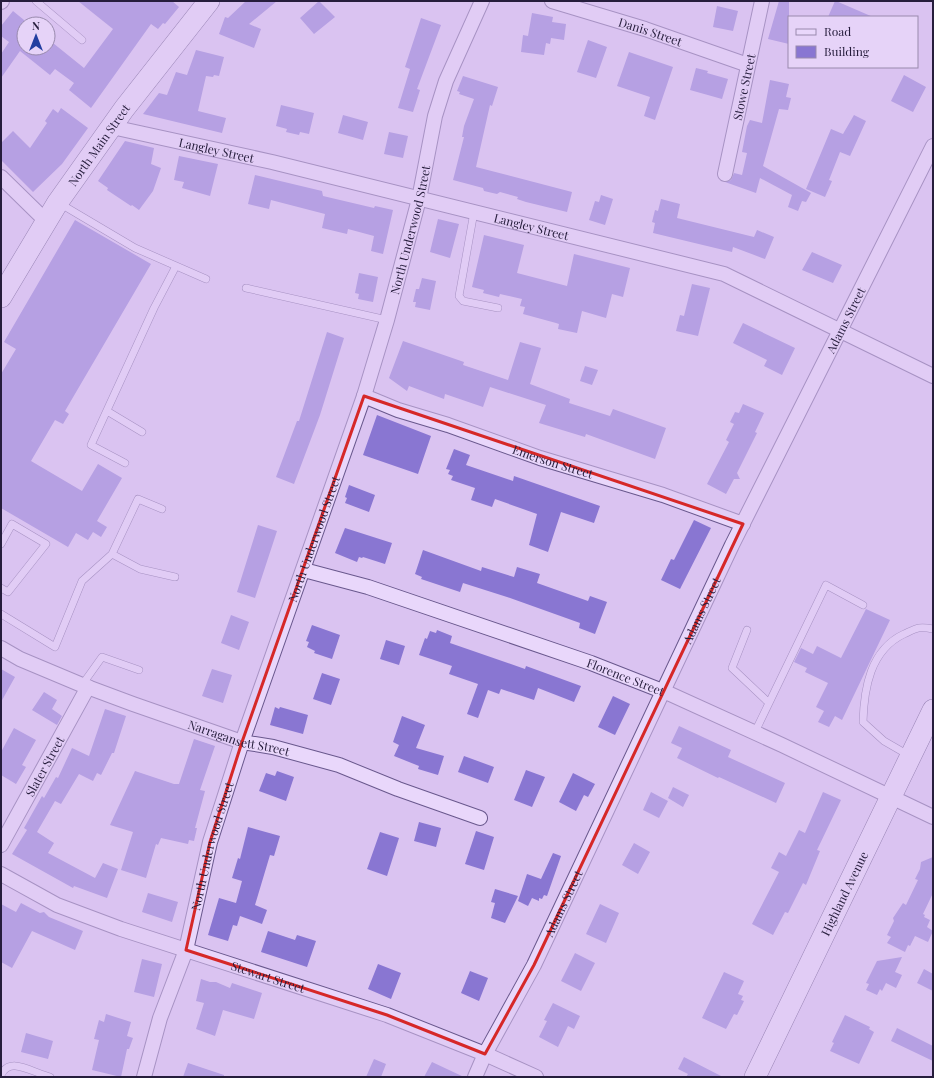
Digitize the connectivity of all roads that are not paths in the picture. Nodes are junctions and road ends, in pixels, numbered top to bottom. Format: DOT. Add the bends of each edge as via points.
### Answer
graph roads {
  1 [pos="36,1"];
  2 [pos="208,1"];
  3 [pos="482,1"];
  4 [pos="552,1"];
  5 [pos="762,1"];
  6 [pos="82,40"];
  7 [pos="748,65"];
  8 [pos="112,126"];
  9 [pos="933,146"];
  10 [pos="725,174"];
  11 [pos="1,177"];
  12 [pos="419,199"];
  13 [pos="58,202"];
  14 [pos="474,212"];
  15 [pos="46,221"];
  16 [pos="176,266"];
  17 [pos="206,279"];
  18 [pos="246,288"];
  19 [pos="1,297"];
  20 [pos="498,308"];
  21 [pos="387,320"];
  22 [pos="841,332"];
  23 [pos="933,376"];
  24 [pos="364,396"];
  25 [pos="107,411"];
  26 [pos="142,432"];
  27 [pos="125,463"];
  28 [pos="162,509"];
  29 [pos="743,524"];
  30 [pos="1,544"];
  31 [pos="112,554"];
  32 [pos="304,570"];
  33 [pos="175,577"];
  34 [pos="1,588"];
  35 [pos="863,604"];
  36 [pos="1,614"];
  37 [pos="933,629"];
  38 [pos="747,630"];
  39 [pos="1,648"];
  40 [pos="139,670"];
  41 [pos="85,686"];
  42 [pos="663,691"];
  43 [pos="769,703"];
  44 [pos="933,710"];
  45 [pos="755,732"];
  46 [pos="242,742"];
  47 [pos="910,757"];
  48 [pos="891,797"];
  49 [pos="933,817"];
  50 [pos="480,818"];
  51 [pos="1,845"];
  52 [pos="1,874"];
  53 [pos="186,950"];
  54 [pos="485,1054"];
  55 [pos="1,1075"];
  56 [pos="40,1076"];
  57 [pos="50,1077"];
  58 [pos="144,1077"];
  59 [pos="475,1077"];
  60 [pos="536,1077"];
  61 [pos="755,1077"];
  1 -- 6 [label="lane"];
  2 -- 8 [label="street, North Main Street"];
  3 -- 12 [label="street, North Underwood Street" via="446,81 435,116"];
  4 -- 7 [label="street, Danis Street" via="645,29"];
  5 -- 7 [label="street, Stowe Street"];
  7 -- 10 [label="street, Stowe Street"];
  8 -- 12 [label="street, Langley Street"];
  8 -- 13 [label="street, North Main Street"];
  9 -- 22 [label="street, Adams Street"];
  11 -- 15 [label="street"];
  12 -- 14 [label="street, Langley Street"];
  12 -- 21 [label="street, North Underwood Street"];
  13 -- 15 [label="street, North Main Street"];
  13 -- 16 [label="lane" via="135,248"];
  14 -- 20 [label="lane" via="459,296 463,301"];
  14 -- 22 [label="street, Langley Street" via="724,274"];
  15 -- 19 [label="street, North Main Street"];
  16 -- 17 [label="lane"];
  16 -- 25 [label="lane"];
  18 -- 21 [label="lane"];
  21 -- 24 [label="street, North Underwood Street"];
  22 -- 23 [label="street, Langley Street"];
  22 -- 29 [label="street, Adams Street"];
  24 -- 29 [label="street, Emerson Street" via="540,458 663,495"];
  24 -- 32 [label="street, North Underwood Street"];
  25 -- 26 [label="lane"];
  25 -- 27 [label="lane" via="91,444"];
  28 -- 31 [label="lane" via="138,499"];
  29 -- 42 [label="street, Adams Street"];
  30 -- 34 [label="lane" via="12,524 46,544 8,592"];
  31 -- 33 [label="lane" via="140,569"];
  31 -- 36 [label="lane" via="82,581 56,647"];
  32 -- 42 [label="street, Florence Street" via="368,587 591,663"];
  32 -- 46 [label="street, North Underwood Street"];
  35 -- 43 [label="lane" via="826,585"];
  37 -- 47 [label="lane" via="920,627 896,638 879,654 868,679 864,699 863,722 884,741"];
  38 -- 43 [label="lane" via="732,668"];
  39 -- 41 [label="street, Narragansett Street" via="20,659"];
  40 -- 41 [label="lane" via="102,657"];
  41 -- 46 [label="street, Narragansett Street"];
  41 -- 51 [label="street, Slater Street"];
  42 -- 45 [label="street, Florence Street"];
  42 -- 54 [label="street, Adams Street" via="534,965"];
  43 -- 45 [label="lane"];
  44 -- 47 [label="street, Highland Avenue"];
  45 -- 48 [label="street, Florence Street"];
  46 -- 50 [label="street, Narragansett Street" via="273,747 339,765 398,790"];
  46 -- 53 [label="street, North Underwood Street" via="210,842"];
  47 -- 48 [label="street, Highland Avenue"];
  48 -- 49 [label="street, Florence Street"];
  48 -- 61 [label="street, Highland Avenue"];
  52 -- 53 [label="street, Stewart Street" via="57,905"];
  53 -- 54 [label="street, Stewart Street" via="387,1015"];
  53 -- 58 [label="street, North Underwood Street" via="160,1018"];
  54 -- 59 [label="street, Adams Street"];
  54 -- 60 [label="street, Stewart Street"];
  55 -- 56 [label="lane" via="9,1066 16,1066"];
  56 -- 57 [label="lane"];
}
